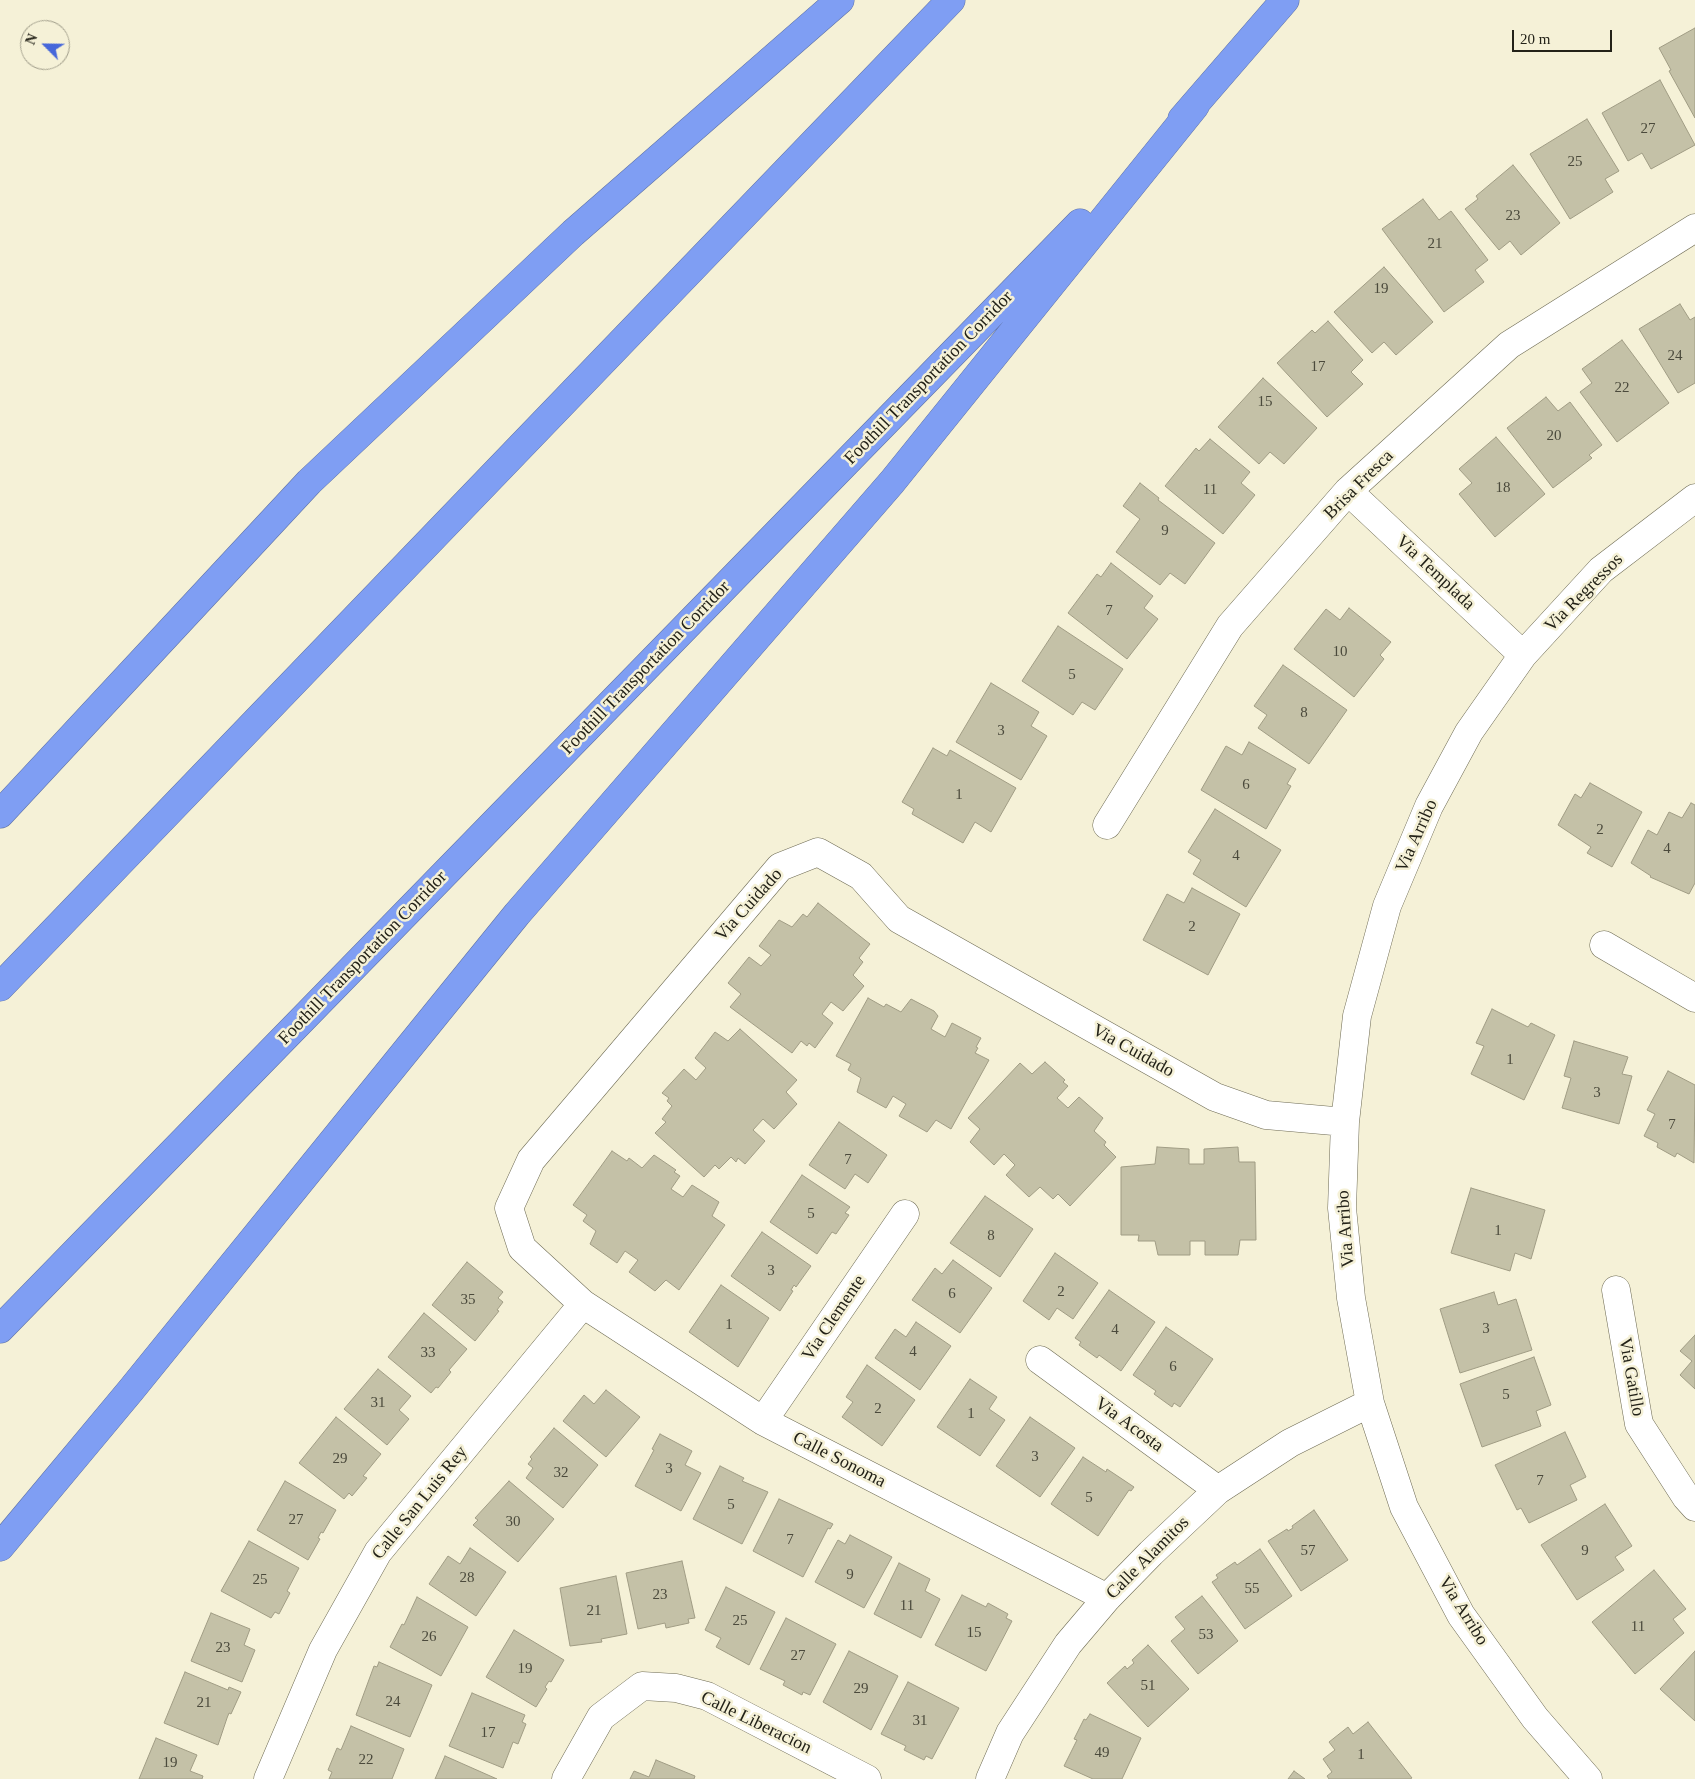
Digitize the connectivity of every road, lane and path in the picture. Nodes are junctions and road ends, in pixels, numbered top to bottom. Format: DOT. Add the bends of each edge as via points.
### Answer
graph roads {
  1 [pos="840,0"];
  2 [pos="951,0"];
  3 [pos="1285,0"];
  4 [pos="1195,106"];
  5 [pos="1695,228"];
  6 [pos="1348,491"];
  7 [pos="1695,498"];
  8 [pos="1523,655"];
  9 [pos="0,814"];
  10 [pos="1107,825"];
  11 [pos="1604,945"];
  12 [pos="0,987"];
  13 [pos="1695,998"];
  14 [pos="1345,1122"];
  15 [pos="904,1214"];
  16 [pos="1616,1290"];
  17 [pos="583,1304"];
  18 [pos="0,1330"];
  19 [pos="1040,1360"];
  20 [pos="1370,1403"];
  21 [pos="763,1422"];
  22 [pos="1218,1490"];
  23 [pos="1695,1507"];
  24 [pos="0,1547"];
  25 [pos="1107,1598"];
  26 [pos="268,1779"];
  27 [pos="566,1779"];
  28 [pos="867,1779"];
  29 [pos="990,1779"];
  30 [pos="1588,1779"];
  1 -- 9 [label="highway" via="573,233 309,482"];
  2 -- 12 [label="highway"];
  3 -- 4 [label="highway, Foothill Transportation Corridor"];
  4 -- 18 [label="highway, Foothill Transportation Corridor"];
  4 -- 24 [label="highway" via="892,482 517,914"];
  5 -- 6 [label="street, Brisa Fresca" via="1509,345"];
  6 -- 8 [label="street, Via Templada"];
  6 -- 10 [label="street, Brisa Fresca" via="1230,626"];
  7 -- 8 [label="street, Via Regressos" via="1601,570"];
  8 -- 14 [label="street, Via Arribo" via="1460,748 1429,806 1387,906 1357,1016"];
  11 -- 13 [label="street"];
  14 -- 17 [label="street, Via Cuidado" via="1266,1115 1215,1097 899,919 861,876 818,852 780,867 531,1160 510,1208 522,1248"];
  14 -- 20 [label="street, Via Arribo" via="1342,1208 1351,1298"];
  15 -- 21 [label="street, Via Clemente"];
  16 -- 23 [label="street, Via Gatillo" via="1639,1424"];
  17 -- 21 [label="street, Calle Sonoma"];
  17 -- 26 [label="street, Calle San Luis Rey" via="378,1552 323,1650"];
  19 -- 22 [label="street, Via Acosta"];
  20 -- 22 [label="street, Calle Alamitos" via="1290,1443"];
  20 -- 30 [label="street, Via Arribo" via="1404,1507 1461,1615 1535,1718"];
  21 -- 25 [label="street, Calle Sonoma"];
  22 -- 25 [label="street, Calle Alamitos"];
  25 -- 29 [label="street, Calle Alamitos" via="1068,1644 1010,1733"];
  27 -- 28 [label="street, Calle Liberacion" via="601,1716 642,1686 676,1688 707,1696"];
}
